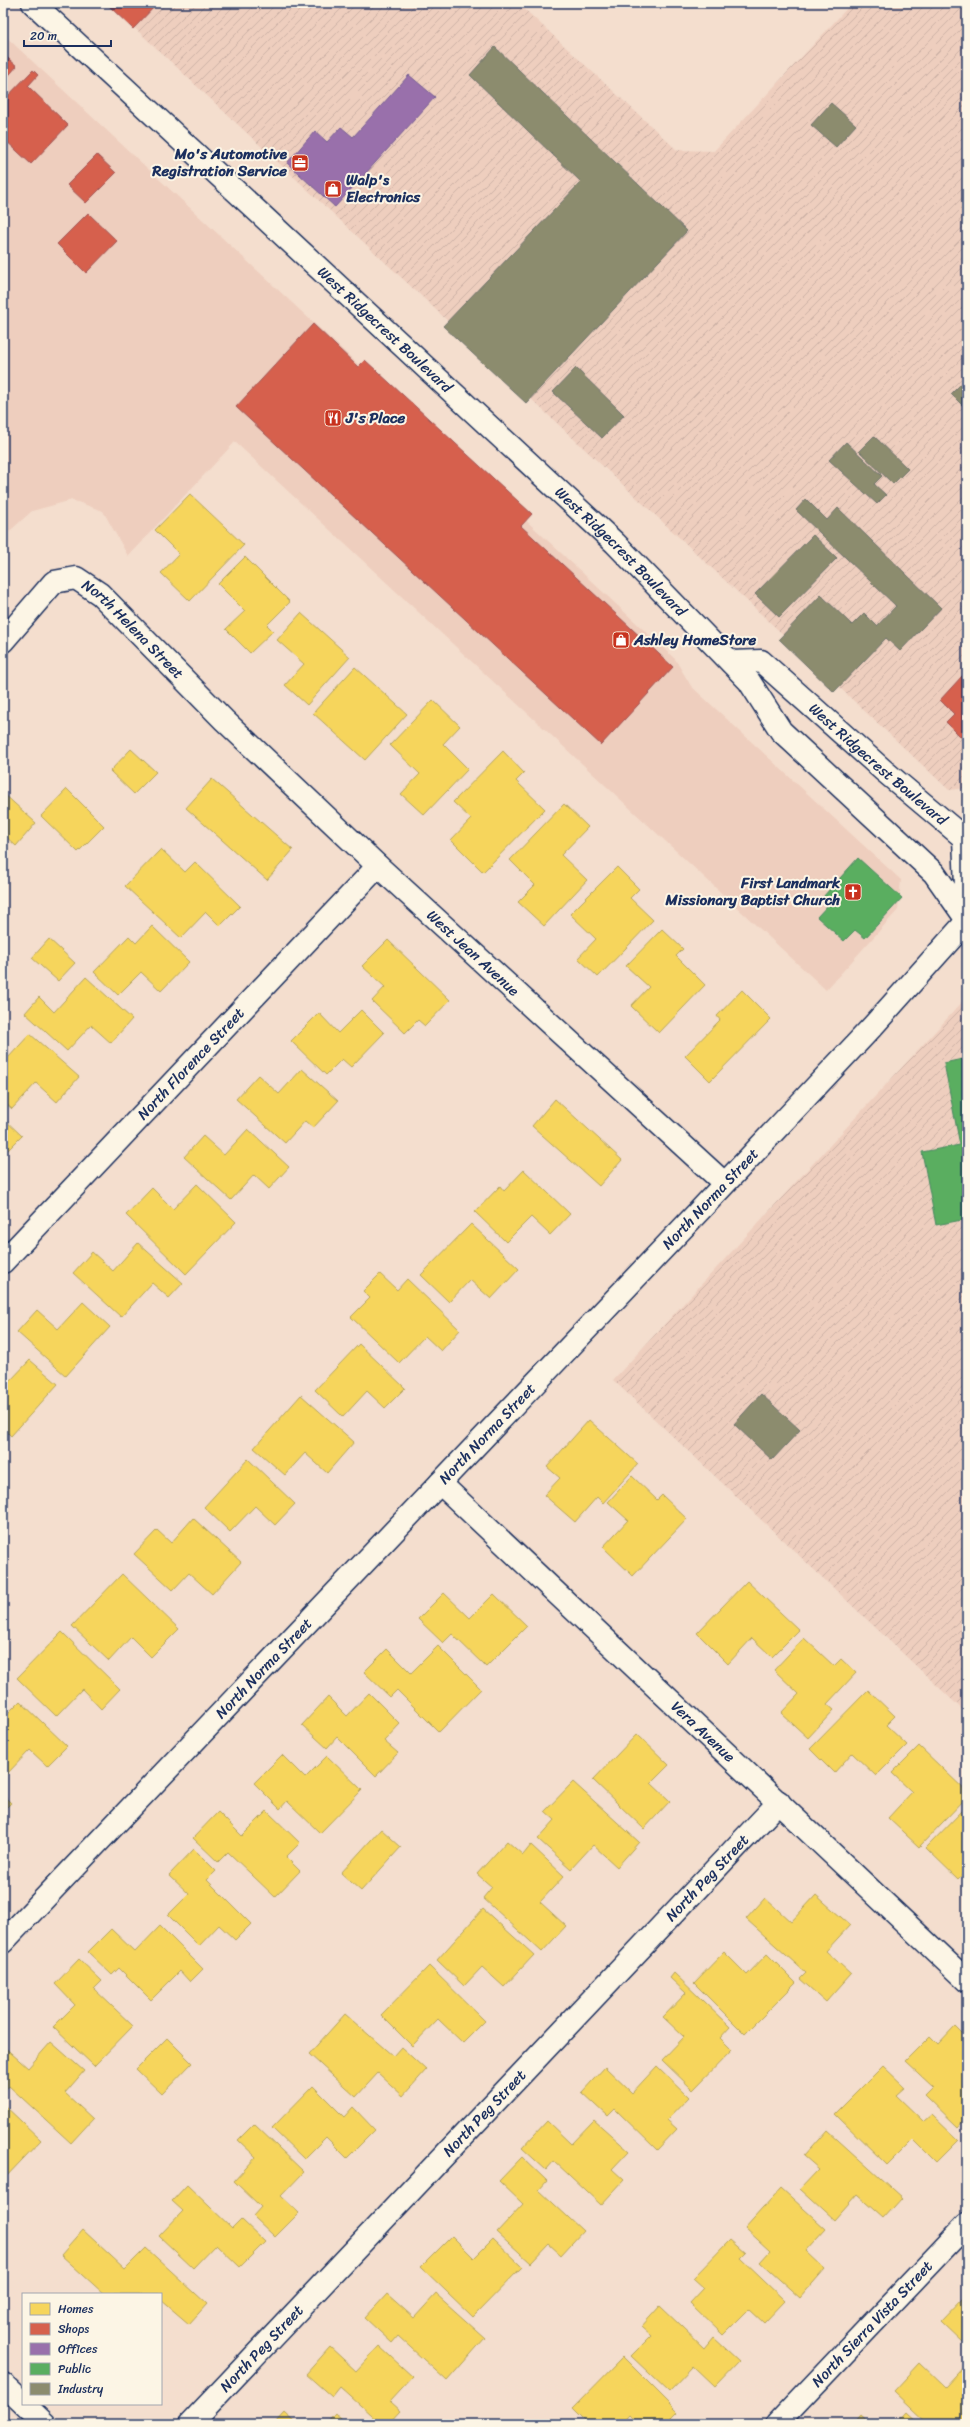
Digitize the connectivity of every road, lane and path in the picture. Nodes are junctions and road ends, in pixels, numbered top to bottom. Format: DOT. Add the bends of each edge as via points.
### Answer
graph roads {
  1 [pos="33,3"];
  2 [pos="3,641"];
  3 [pos="731,662"];
  4 [pos="224,720"];
  5 [pos="378,866"];
  6 [pos="967,911"];
  7 [pos="967,921"];
  8 [pos="724,1184"];
  9 [pos="3,1262"];
  10 [pos="440,1483"];
  11 [pos="779,1802"];
  12 [pos="3,1942"];
  13 [pos="967,1981"];
  14 [pos="967,2224"];
  15 [pos="3,2384"];
  16 [pos="22,2403"];
  17 [pos="24,2405"];
  18 [pos="45,2424"];
  19 [pos="190,2424"];
  20 [pos="777,2424"];
  1 -- 3 [label="street, West Ridgecrest Boulevard" via="615,543"];
  2 -- 4 [label="street, North Helena Street" via="54,582 76,578 100,594"];
  3 -- 6 [label="street, West Ridgecrest Boulevard" via="762,661 883,770 964,838"];
  3 -- 7 [label="street, West Ridgecrest Boulevard" via="749,681 781,731 934,873"];
  4 -- 5 [label="street, West Jean Avenue"];
  5 -- 8 [label="street, West Jean Avenue"];
  5 -- 9 [label="street, North Florence Street"];
  7 -- 8 [label="street, North Norma Street" via="872,1027"];
  8 -- 10 [label="street, North Norma Street"];
  10 -- 11 [label="street, Vera Avenue"];
  10 -- 12 [label="street, North Norma Street"];
  11 -- 13 [label="street, Vera Avenue"];
  11 -- 19 [label="street, North Peg Street"];
  14 -- 20 [label="street, North Sierra Vista Street"];
  15 -- 16 [label="street"];
  17 -- 18 [label="street"];
}
